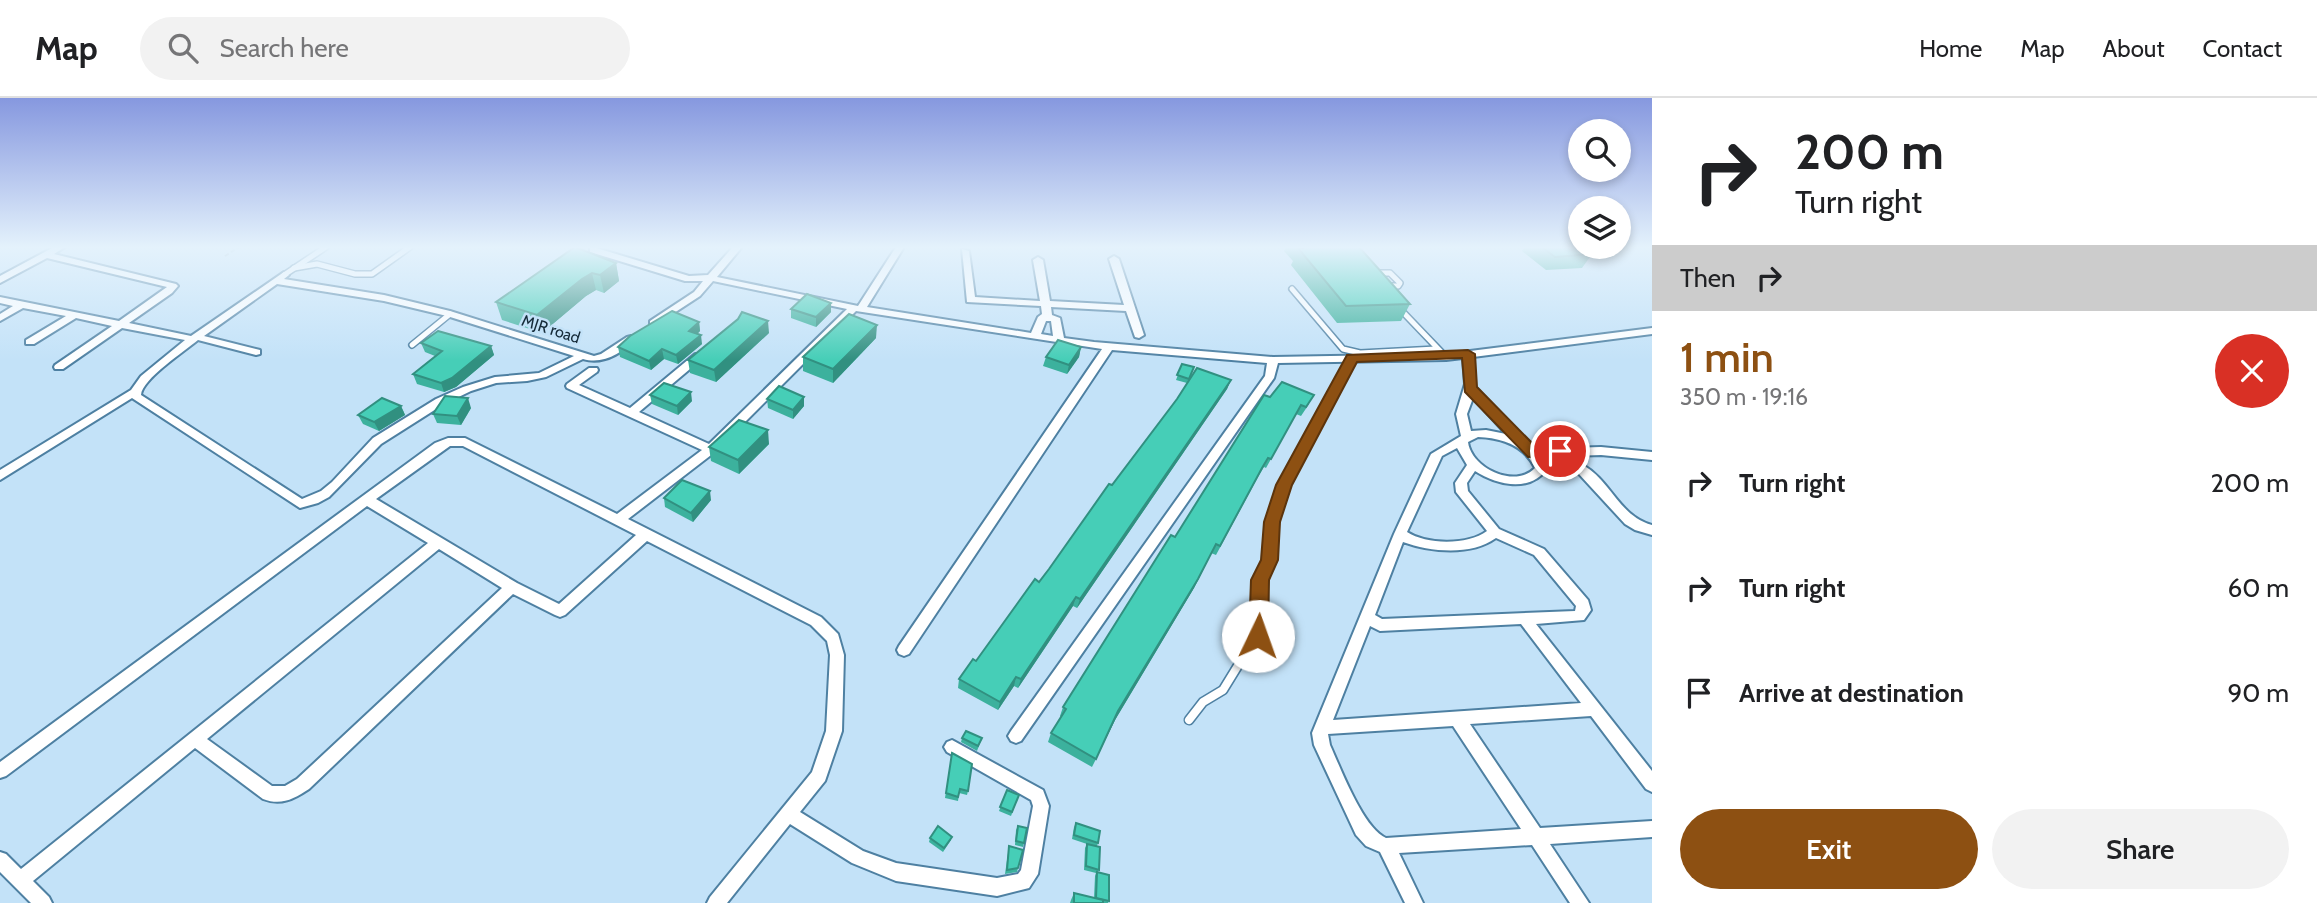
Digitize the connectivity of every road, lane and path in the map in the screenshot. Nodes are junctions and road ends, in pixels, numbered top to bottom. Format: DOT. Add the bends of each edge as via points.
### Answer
graph roads {
  1 [pos="167,285"];
  2 [pos="271,285"];
  3 [pos="314,285"];
  4 [pos="705,285"];
  5 [pos="742,285"];
  6 [pos="875,285"];
  7 [pos="968,285"];
  8 [pos="1043,285"];
  9 [pos="1123,285"];
  10 [pos="1394,285"];
  11 [pos="1292,289"];
  12 [pos="1388,295"];
  13 [pos="0,300"];
  14 [pos="1047,304"];
  15 [pos="1396,304"];
  16 [pos="21,305"];
  17 [pos="1131,308"];
  18 [pos="858,309"];
  19 [pos="450,314"];
  20 [pos="73,316"];
  21 [pos="0,318"];
  22 [pos="1048,318"];
  23 [pos="119,325"];
  24 [pos="1652,331"];
  25 [pos="1139,335"];
  26 [pos="1035,336"];
  27 [pos="195,338"];
  28 [pos="1059,340"];
  29 [pos="30,342"];
  30 [pos="713,344"];
  31 [pos="412,345"];
  32 [pos="1109,346"];
  33 [pos="1436,349"];
  34 [pos="256,352"];
  35 [pos="1468,354"];
  36 [pos="581,356"];
  37 [pos="1446,356"];
  38 [pos="1352,358"];
  39 [pos="1273,360"];
  40 [pos="59,367"];
  41 [pos="593,370"];
  42 [pos="1470,388"];
  43 [pos="136,391"];
  44 [pos="632,412"];
  45 [pos="1465,438"];
  46 [pos="711,449"];
  47 [pos="1532,453"];
  48 [pos="1652,456"];
  49 [pos="1473,465"];
  50 [pos="0,475"];
  51 [pos="366,499"];
  52 [pos="618,520"];
  53 [pos="1652,530"];
  54 [pos="1495,532"];
  55 [pos="646,534"];
  56 [pos="1400,534"];
  57 [pos="437,543"];
  58 [pos="512,587"];
  59 [pos="1367,617"];
  60 [pos="1525,619"];
  61 [pos="904,650"];
  62 [pos="1594,709"];
  63 [pos="1457,718"];
  64 [pos="1189,720"];
  65 [pos="1322,728"];
  66 [pos="1016,736"];
  67 [pos="194,738"];
  68 [pos="952,747"];
  69 [pos="0,771"];
  70 [pos="1652,784"];
  71 [pos="788,814"];
  72 [pos="1652,829"];
  73 [pos="1536,836"];
  74 [pos="1386,846"];
  75 [pos="0,860"];
  76 [pos="21,880"];
  77 [pos="43,903"];
  78 [pos="716,903"];
  79 [pos="1414,903"];
  80 [pos="1580,903"];
  1 -- 23 [label="street" via="173,286 169,291"];
  2 -- 27 [label="street"];
  3 -- 19 [label="street, MJR road"];
  4 -- 36 [label="street, MJR road" via="604,357"];
  5 -- 18 [label="street"];
  6 -- 18 [label="street"];
  7 -- 14 [label="street" via="970,300"];
  8 -- 14 [label="street"];
  9 -- 17 [label="street"];
  10 -- 12 [label="lane" via="1380,286"];
  11 -- 33 [label="lane" via="1343,349 1360,353"];
  13 -- 16 [label="street"];
  14 -- 17 [label="street"];
  14 -- 22 [label="street"];
  15 -- 33 [label="lane"];
  16 -- 20 [label="street"];
  16 -- 21 [label="street"];
  17 -- 25 [label="street"];
  18 -- 26 [label="street"];
  18 -- 46 [label="street"];
  19 -- 31 [label="lane"];
  19 -- 36 [label="street, MJR road"];
  20 -- 23 [label="street"];
  20 -- 29 [label="street"];
  22 -- 26 [label="street" via="1043,317"];
  22 -- 28 [label="street" via="1055,318"];
  23 -- 27 [label="street"];
  23 -- 40 [label="street"];
  24 -- 35 [label="street"];
  26 -- 28 [label="street"];
  27 -- 34 [label="street"];
  27 -- 43 [label="street" via="145,378"];
  28 -- 32 [label="street"];
  30 -- 44 [label="street"];
  32 -- 39 [label="street"];
  32 -- 61 [label="street"];
  33 -- 37 [label="lane"];
  35 -- 37 [label="street"];
  35 -- 42 [label="street"];
  36 -- 43 [label="street" via="549,374 497,379 429,407 372,442 331,490 300,504 136,396"];
  37 -- 38 [label="street"];
  38 -- 39 [label="street"];
  38 -- 64 [label="lane" via="1284,485 1272,522 1270,560 1260,580 1258,636 1223,690 1203,702"];
  39 -- 66 [label="street" via="1270,376"];
  41 -- 44 [label="street" via="571,386"];
  42 -- 45 [label="street" via="1460,409"];
  42 -- 47 [label="street"];
  43 -- 50 [label="street"];
  44 -- 46 [label="street"];
  45 -- 47 [label="street" via="1476,433 1499,435"];
  45 -- 49 [label="street" via="1463,454"];
  45 -- 56 [label="street" via="1437,454"];
  46 -- 52 [label="street"];
  47 -- 48 [label="street" via="1601,451"];
  47 -- 49 [label="street" via="1541,469 1538,475 1520,481 1493,476"];
  47 -- 53 [label="street" via="1582,470 1624,518"];
  49 -- 54 [label="street" via="1461,483 1462,492"];
  51 -- 52 [label="street" via="439,446 456,441"];
  51 -- 57 [label="street"];
  51 -- 69 [label="street"];
  52 -- 55 [label="street"];
  54 -- 56 [label="street" via="1489,539 1470,544 1415,543"];
  54 -- 60 [label="street" via="1539,552 1583,604 1579,616"];
  55 -- 58 [label="street" via="560,611"];
  55 -- 71 [label="street" via="816,621 833,638 837,655 834,731 819,776"];
  56 -- 59 [label="street"];
  57 -- 58 [label="street"];
  57 -- 67 [label="street"];
  58 -- 67 [label="street" via="287,794 269,794"];
  59 -- 60 [label="street" via="1386,626"];
  59 -- 65 [label="street"];
  60 -- 62 [label="street"];
  62 -- 63 [label="street"];
  62 -- 70 [label="street"];
  63 -- 65 [label="street"];
  63 -- 73 [label="street"];
  65 -- 74 [label="street" via="1322,745 1362,829"];
  67 -- 76 [label="street"];
  68 -- 71 [label="street" via="1031,790 1040,800 1029,874 1023,883 998,887 896,872 858,857"];
  71 -- 78 [label="street"];
  72 -- 73 [label="street"];
  73 -- 74 [label="street"];
  73 -- 80 [label="street"];
  74 -- 79 [label="street"];
  75 -- 76 [label="street"];
  76 -- 77 [label="street"];
}
